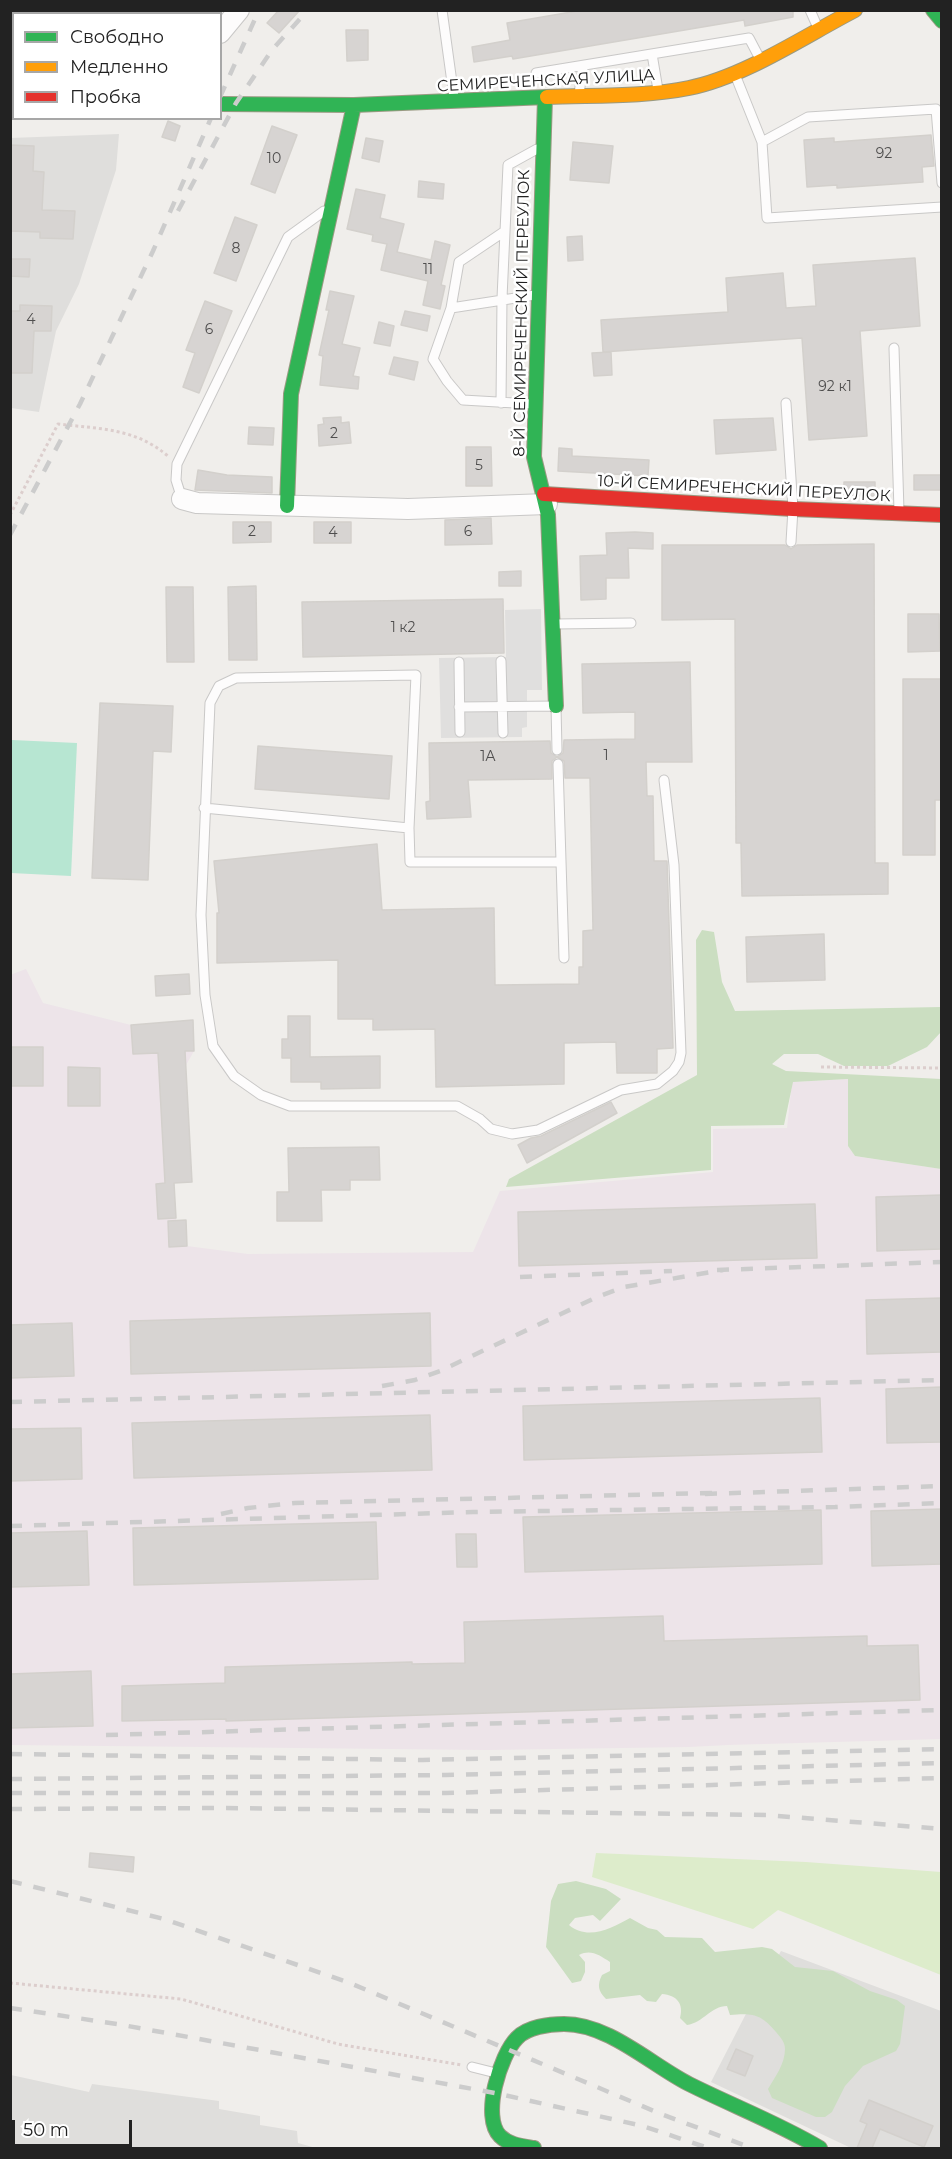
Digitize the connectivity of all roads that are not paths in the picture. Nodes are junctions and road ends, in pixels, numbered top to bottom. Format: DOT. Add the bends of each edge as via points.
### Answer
graph roads {
  1 [pos="239,10"];
  2 [pos="442,10"];
  3 [pos="810,10"];
  4 [pos="855,10"];
  5 [pos="933,10"];
  6 [pos="942,21"];
  7 [pos="819,30"];
  8 [pos="222,31"];
  9 [pos="652,54"];
  10 [pos="762,61"];
  11 [pos="583,66"];
  12 [pos="536,73"];
  13 [pos="735,74"];
  14 [pos="659,92"];
  15 [pos="579,96"];
  16 [pos="545,98"];
  17 [pos="455,102"];
  18 [pos="222,104"];
  19 [pos="354,105"];
  20 [pos="762,142"];
  21 [pos="542,147"];
  22 [pos="942,183"];
  23 [pos="334,204"];
  24 [pos="942,207"];
  25 [pos="505,231"];
  26 [pos="538,294"];
  27 [pos="502,298"];
  28 [pos="451,308"];
  29 [pos="894,348"];
  30 [pos="501,403"];
  31 [pos="786,403"];
  32 [pos="535,405"];
  33 [pos="182,499"];
  34 [pos="546,499"];
  35 [pos="287,506"];
  36 [pos="793,509"];
  37 [pos="899,513"];
  38 [pos="938,518"];
  39 [pos="791,542"];
  40 [pos="631,623"];
  41 [pos="554,624"];
  42 [pos="501,661"];
  43 [pos="459,662"];
  44 [pos="556,706"];
  45 [pos="459,707"];
  46 [pos="502,707"];
  47 [pos="460,732"];
  48 [pos="502,733"];
  49 [pos="557,750"];
  50 [pos="558,764"];
  51 [pos="664,780"];
  52 [pos="204,808"];
  53 [pos="410,828"];
  54 [pos="561,862"];
  55 [pos="564,958"];
  56 [pos="472,2067"];
  57 [pos="499,2074"];
  58 [pos="534,2148"];
  59 [pos="820,2148"];
  1 -- 8 [label="street"];
  2 -- 17 [label="lane"];
  3 -- 7 [label="lane"];
  4 -- 7 [label="street, СЕМИРЕЧЕНСКАЯ УЛИЦА"];
  5 -- 6 [label="street"];
  7 -- 10 [label="street, СЕМИРЕЧЕНСКАЯ УЛИЦА"];
  9 -- 10 [label="lane" via="749,38"];
  9 -- 11 [label="lane"];
  9 -- 14 [label="lane"];
  10 -- 13 [label="street, СЕМИРЕЧЕНСКАЯ УЛИЦА"];
  11 -- 12 [label="lane"];
  11 -- 15 [label="lane"];
  13 -- 14 [label="street, СЕМИРЕЧЕНСКАЯ УЛИЦА" via="690,88"];
  13 -- 20 [label="lane"];
  14 -- 15 [label="street, СЕМИРЕЧЕНСКАЯ УЛИЦА"];
  15 -- 16 [label="street, СЕМИРЕЧЕНСКАЯ УЛИЦА"];
  16 -- 17 [label="street, СЕМИРЕЧЕНСКАЯ УЛИЦА"];
  16 -- 21 [label="street, 8-Й СЕМИРЕЧЕНСКИЙ ПЕРЕУЛОК"];
  17 -- 19 [label="street, СЕМИРЕЧЕНСКАЯ УЛИЦА"];
  18 -- 19 [label="street, СЕМИРЕЧЕНСКАЯ УЛИЦА"];
  19 -- 23 [label="street"];
  20 -- 22 [label="lane" via="808,117 936,109"];
  20 -- 24 [label="lane" via="767,219"];
  21 -- 25 [label="lane" via="508,165"];
  21 -- 26 [label="street, 8-Й СЕМИРЕЧЕНСКИЙ ПЕРЕУЛОК"];
  23 -- 33 [label="lane" via="288,237 177,464 176,480"];
  23 -- 35 [label="street" via="291,394"];
  25 -- 27 [label="lane"];
  25 -- 28 [label="lane" via="459,262"];
  26 -- 27 [label="lane"];
  26 -- 32 [label="street, 8-Й СЕМИРЕЧЕНСКИЙ ПЕРЕУЛОК"];
  27 -- 28 [label="lane"];
  27 -- 30 [label="lane"];
  28 -- 30 [label="lane" via="433,359 463,400"];
  29 -- 37 [label="lane"];
  30 -- 32 [label="lane"];
  31 -- 36 [label="lane"];
  32 -- 34 [label="street, 8-Й СЕМИРЕЧЕНСКИЙ ПЕРЕУЛОК" via="534,457"];
  33 -- 35 [label="street"];
  34 -- 35 [label="street" via="408,509"];
  34 -- 36 [label="street, 10-Й СЕМИРЕЧЕНСКИЙ ПЕРЕУЛОК"];
  34 -- 41 [label="street, 8-Й СЕМИРЕЧЕНСКИЙ ПЕРЕУЛОК"];
  36 -- 37 [label="street, 10-Й СЕМИРЕЧЕНСКИЙ ПЕРЕУЛОК"];
  36 -- 39 [label="lane"];
  37 -- 38 [label="street, 10-Й СЕМИРЕЧЕНСКИЙ ПЕРЕУЛОК"];
  40 -- 41 [label="lane"];
  41 -- 44 [label="street, 8-Й СЕМИРЕЧЕНСКИЙ ПЕРЕУЛОК"];
  42 -- 46 [label="lane"];
  43 -- 45 [label="lane"];
  44 -- 46 [label="lane"];
  44 -- 49 [label="lane"];
  45 -- 46 [label="lane"];
  45 -- 47 [label="lane"];
  46 -- 48 [label="lane"];
  50 -- 54 [label="lane"];
  51 -- 52 [label="lane" via="674,865 679,1062 657,1084 621,1090 538,1130 512,1134 490,1129 457,1106 290,1106 261,1095 234,1076 213,1046 205,995 201,915"];
  52 -- 53 [label="lane"];
  52 -- 53 [label="lane" via="210,703 219,686 236,678 416,675"];
  53 -- 54 [label="lane" via="410,862"];
  54 -- 55 [label="lane"];
  56 -- 57 [label="lane"];
  57 -- 58 [label="street" via="492,2118 497,2132 505,2140"];
  57 -- 59 [label="street" via="517,2038 555,2024 579,2024 596,2029 668,2073 792,2130"];
}
